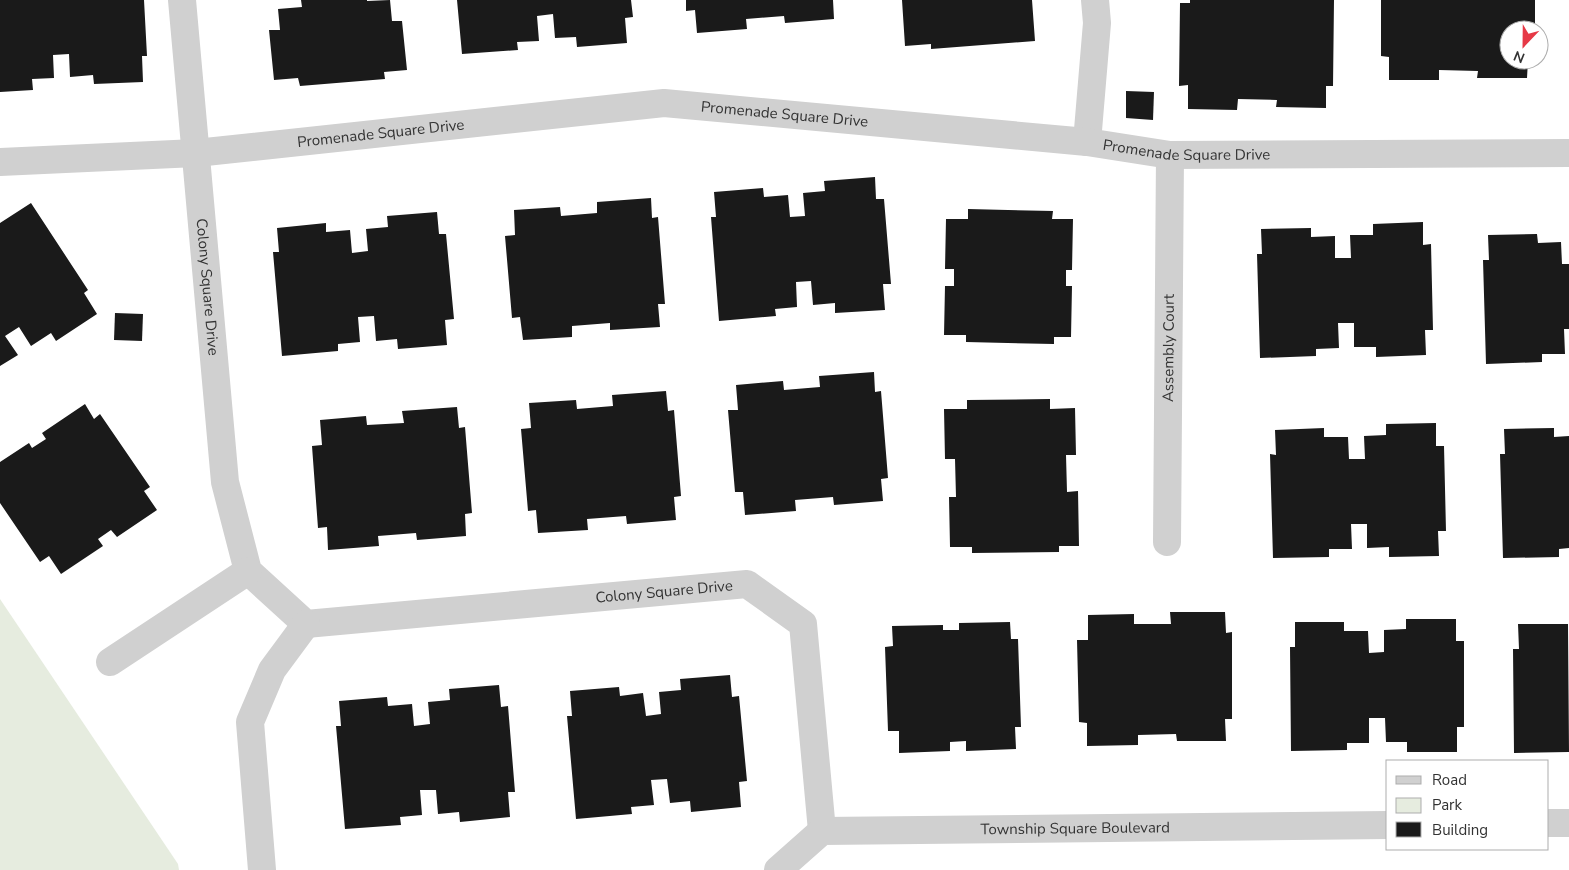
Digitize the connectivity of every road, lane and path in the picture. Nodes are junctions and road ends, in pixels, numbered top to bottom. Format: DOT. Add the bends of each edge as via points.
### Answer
graph roads {
  1 [pos="182,0"];
  2 [pos="1095,0"];
  3 [pos="1087,142"];
  4 [pos="196,153"];
  5 [pos="1569,153"];
  6 [pos="1170,155"];
  7 [pos="0,162"];
  8 [pos="1167,542"];
  9 [pos="248,571"];
  10 [pos="306,624"];
  11 [pos="110,662"];
  12 [pos="1549,823"];
  13 [pos="1569,823"];
  14 [pos="1386,825"];
  15 [pos="822,831"];
  16 [pos="262,870"];
  17 [pos="778,870"];
  1 -- 4 [label="street, Colony Square Drive"];
  2 -- 3 [label="street" via="1097,23"];
  3 -- 4 [label="street, Promenade Square Drive" via="664,103"];
  3 -- 6 [label="street, Promenade Square Drive"];
  4 -- 7 [label="street, Promenade Square Drive"];
  4 -- 9 [label="street, Colony Square Drive" via="225,482"];
  5 -- 6 [label="street, Promenade Square Drive"];
  6 -- 8 [label="street, Assembly Court"];
  9 -- 10 [label="street"];
  9 -- 11 [label="street"];
  10 -- 15 [label="street, Colony Square Drive" via="747,584 803,624"];
  10 -- 16 [label="street" via="272,670 250,722"];
  12 -- 13 [label="street"];
  14 -- 15 [label="street, Township Square Boulevard"];
  15 -- 17 [label="street"];
}
